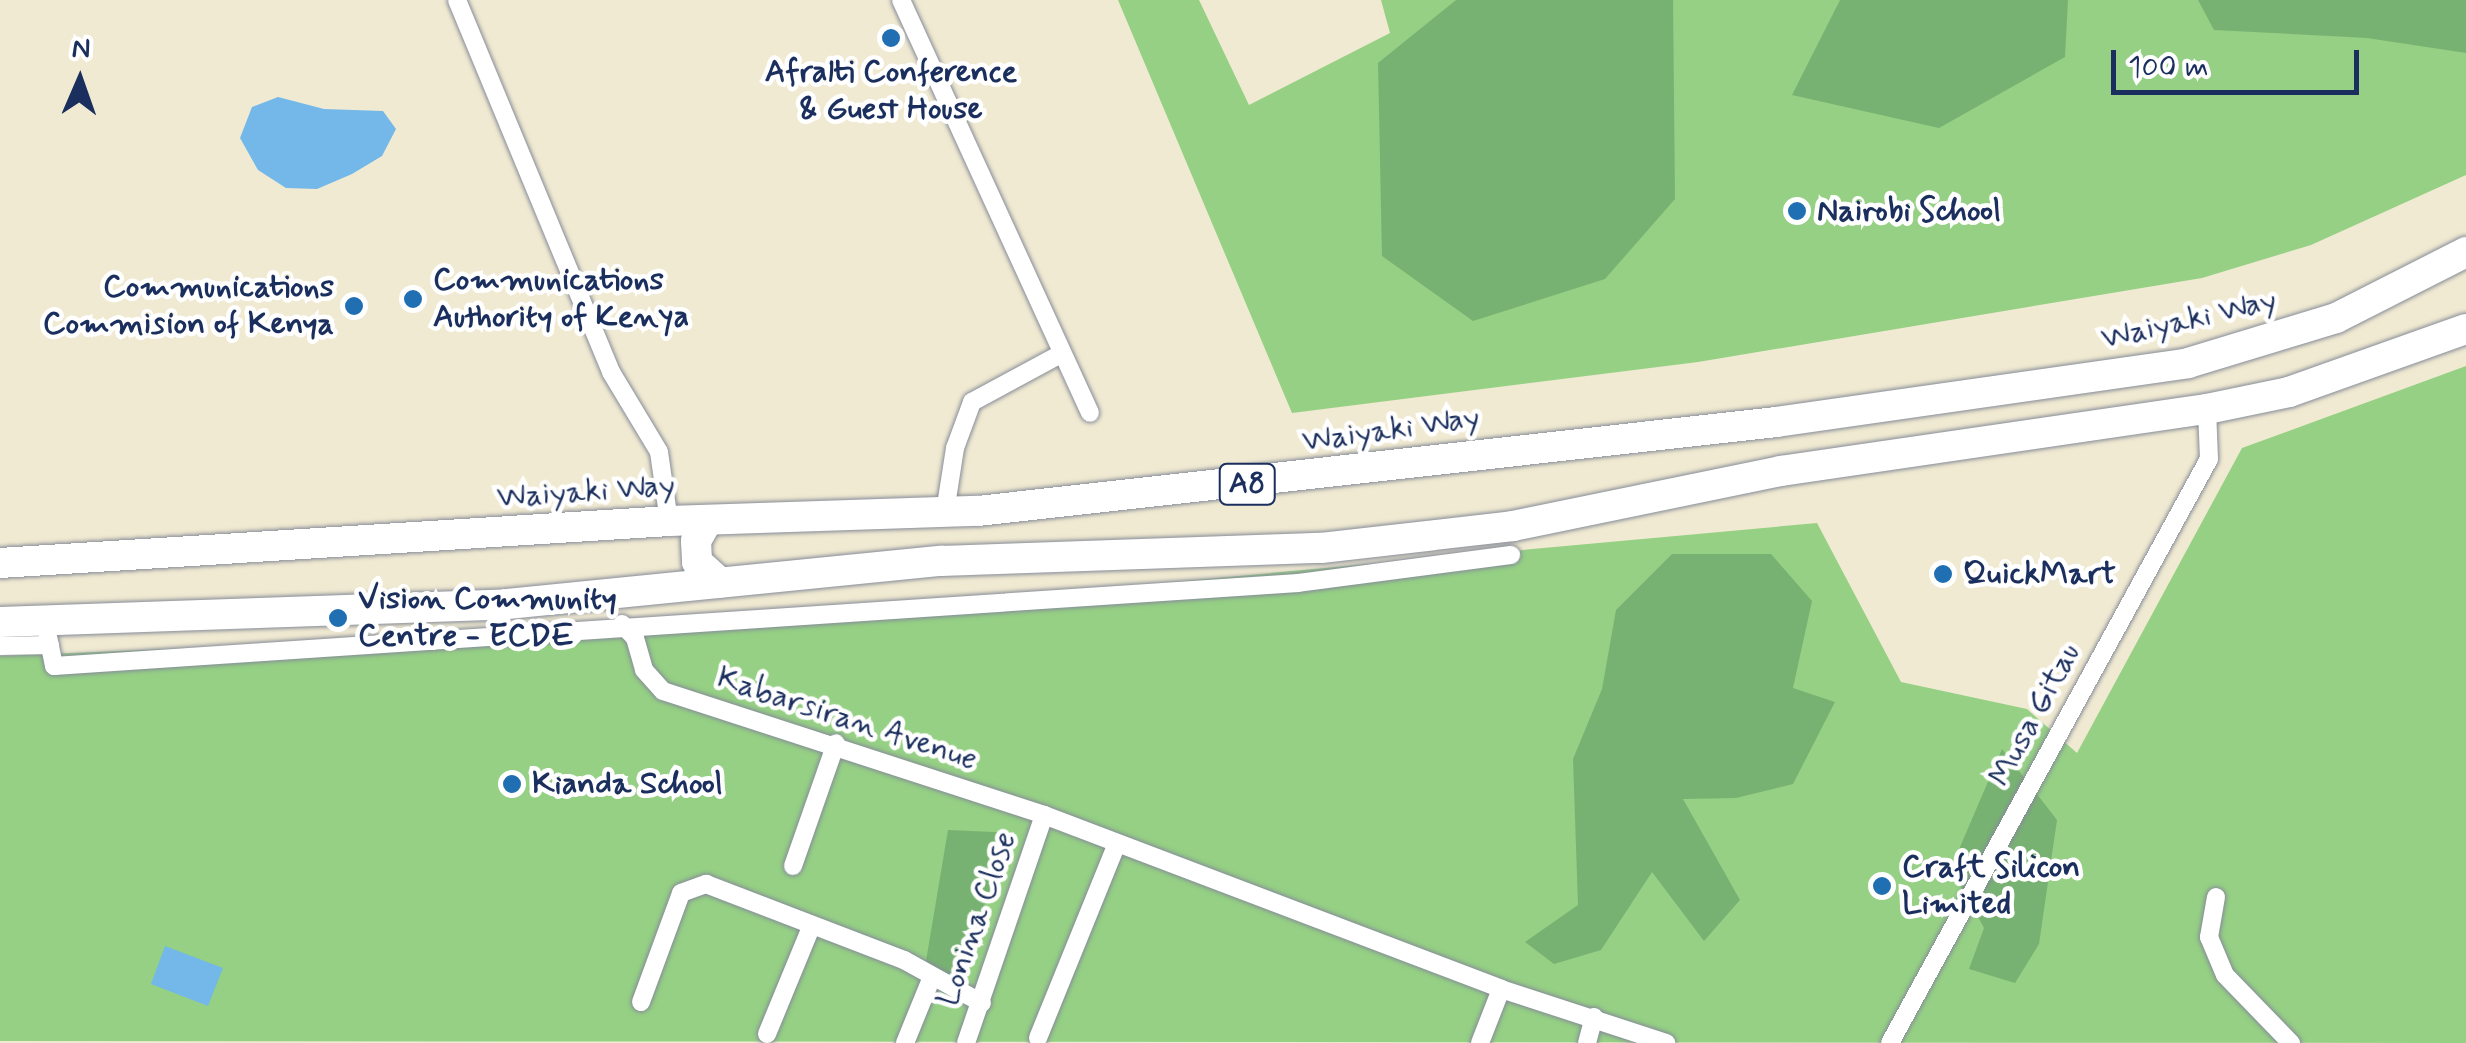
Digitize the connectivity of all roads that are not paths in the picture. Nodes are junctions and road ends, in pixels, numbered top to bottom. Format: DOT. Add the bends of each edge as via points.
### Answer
graph roads {
  1 [pos="457,0"];
  2 [pos="901,0"];
  3 [pos="2466,252"];
  4 [pos="2466,329"];
  5 [pos="1060,355"];
  6 [pos="2207,410"];
  7 [pos="1090,413"];
  8 [pos="952,512"];
  9 [pos="708,520"];
  10 [pos="669,521"];
  11 [pos="1511,555"];
  12 [pos="962,561"];
  13 [pos="0,563"];
  14 [pos="720,583"];
  15 [pos="620,593"];
  16 [pos="0,622"];
  17 [pos="622,624"];
  18 [pos="48,634"];
  19 [pos="0,646"];
  20 [pos="836,744"];
  21 [pos="1044,815"];
  22 [pos="1116,846"];
  23 [pos="793,866"];
  24 [pos="2216,898"];
  25 [pos="811,927"];
  26 [pos="932,977"];
  27 [pos="1501,989"];
  28 [pos="641,1002"];
  29 [pos="982,1003"];
  30 [pos="1594,1017"];
  31 [pos="767,1034"];
  32 [pos="1038,1038"];
  33 [pos="905,1043"];
  34 [pos="966,1043"];
  35 [pos="1480,1043"];
  36 [pos="1586,1043"];
  37 [pos="1666,1043"];
  38 [pos="1890,1043"];
  39 [pos="2291,1043"];
  1 -- 10 [label="street" via="612,372 659,452"];
  2 -- 5 [label="street"];
  3 -- 8 [label="highway, Waiyaki Way / A8" via="2336,318 2188,363 1776,422"];
  4 -- 6 [label="highway, A8" via="2289,392"];
  5 -- 7 [label="street"];
  5 -- 8 [label="street" via="972,402 955,448"];
  6 -- 12 [label="highway, A8" via="1780,471 1513,526 1321,548"];
  6 -- 38 [label="street, Musa Gitau" via="2209,459"];
  8 -- 9 [label="highway, Waiyaki Way / A8"];
  8 -- 12 [label="highway" via="945,540"];
  9 -- 10 [label="highway, Waiyaki Way / A8"];
  9 -- 14 [label="highway" via="696,541 697,562"];
  10 -- 13 [label="highway, Waiyaki Way / A8"];
  11 -- 17 [label="street" via="1298,584"];
  12 -- 14 [label="highway, A8"];
  14 -- 15 [label="highway, A8"];
  15 -- 17 [label="street"];
  15 -- 18 [label="highway, A8"];
  16 -- 18 [label="highway, A8"];
  17 -- 18 [label="street" via="54,666"];
  17 -- 20 [label="street, Kabarsiran Avenue" via="635,638 644,670 664,691"];
  18 -- 19 [label="street"];
  20 -- 21 [label="street, Kabarsiran Avenue"];
  20 -- 23 [label="street"];
  21 -- 22 [label="street, Kabarsiran Avenue"];
  21 -- 29 [label="street, Lonina Close"];
  22 -- 27 [label="street, Kabarsiran Avenue"];
  22 -- 32 [label="street"];
  24 -- 39 [label="street" via="2209,937 2225,975"];
  25 -- 26 [label="street" via="904,960"];
  25 -- 28 [label="street" via="706,884 689,886 675,905"];
  25 -- 31 [label="street"];
  26 -- 29 [label="street"];
  26 -- 33 [label="street"];
  27 -- 30 [label="street, Kabarsiran Avenue"];
  27 -- 35 [label="street"];
  29 -- 34 [label="street, Lonina Close"];
  30 -- 36 [label="street"];
  30 -- 37 [label="street, Kabarsiran Avenue"];
}
